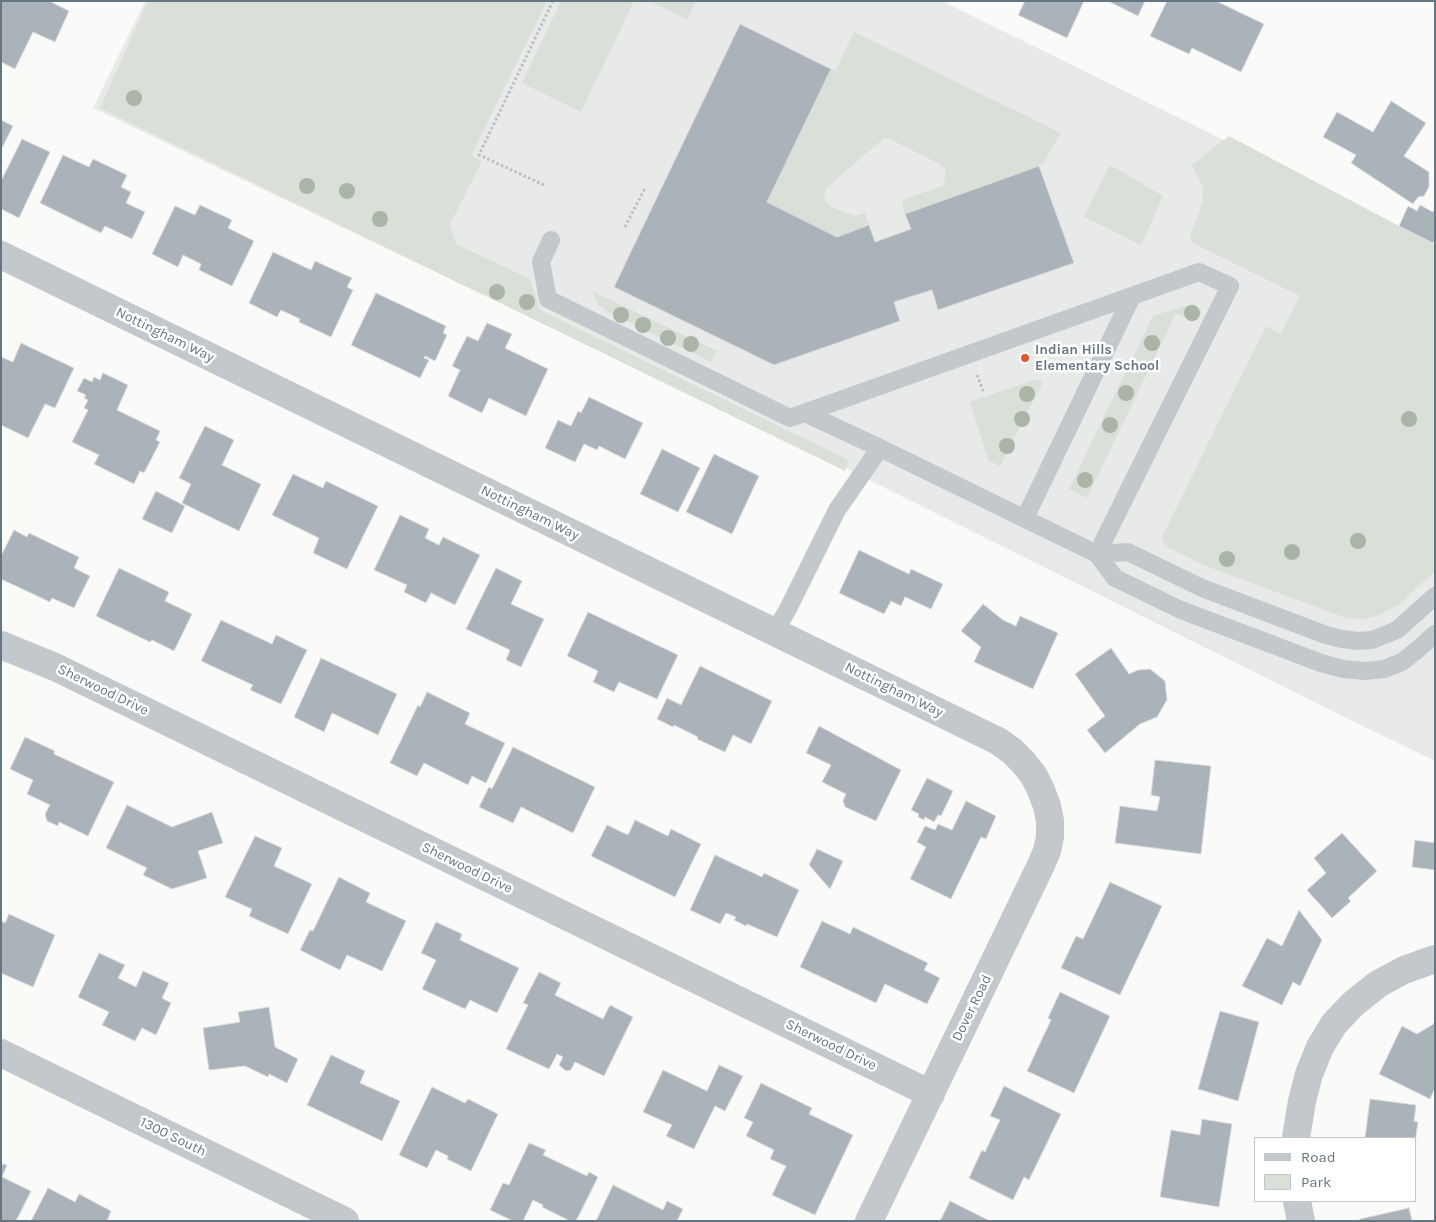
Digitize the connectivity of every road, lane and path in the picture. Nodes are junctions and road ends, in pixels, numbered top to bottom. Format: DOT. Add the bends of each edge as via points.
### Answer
graph roads {
  1 [pos="553,1"];
  2 [pos="544,185"];
  3 [pos="645,188"];
  4 [pos="625,227"];
  5 [pos="551,240"];
  6 [pos="1,255"];
  7 [pos="1132,296"];
  8 [pos="805,413"];
  9 [pos="880,448"];
  10 [pos="1025,518"];
  11 [pos="1098,554"];
  12 [pos="1435,596"];
  13 [pos="774,632"];
  14 [pos="1435,634"];
  15 [pos="1,645"];
  16 [pos="1041,790"];
  17 [pos="1435,959"];
  18 [pos="1,1053"];
  19 [pos="931,1094"];
  20 [pos="1296,1137"];
  21 [pos="1297,1202"];
  22 [pos="345,1221"];
  23 [pos="869,1221"];
  24 [pos="1301,1221"];
  1 -- 2 [label="path" via="479,155"];
  3 -- 4 [label="path"];
  5 -- 8 [label="lane" via="541,262 548,299 790,418"];
  6 -- 13 [label="street, Nottingham Way"];
  7 -- 8 [label="lane"];
  7 -- 10 [label="lane"];
  7 -- 11 [label="lane" via="1199,272 1230,286"];
  8 -- 9 [label="lane"];
  9 -- 10 [label="lane"];
  9 -- 13 [label="lane" via="836,510 787,612"];
  10 -- 11 [label="lane"];
  11 -- 12 [label="lane" via="1128,552 1202,588 1326,635 1358,641 1372,640 1397,630"];
  11 -- 14 [label="lane" via="1116,578 1181,610 1343,669 1365,671 1402,662"];
  13 -- 16 [label="street, Nottingham Way" via="998,741 1024,762"];
  15 -- 19 [label="street, Sherwood Drive" via="55,667"];
  16 -- 19 [label="street, Dover Road" via="1050,821 1050,837 1042,865"];
  17 -- 20 [label="street" via="1378,984 1334,1024 1309,1074"];
  18 -- 22 [label="street, 1300 South"];
  19 -- 23 [label="street, Dover Road"];
  21 -- 24 [label="street"];
}
